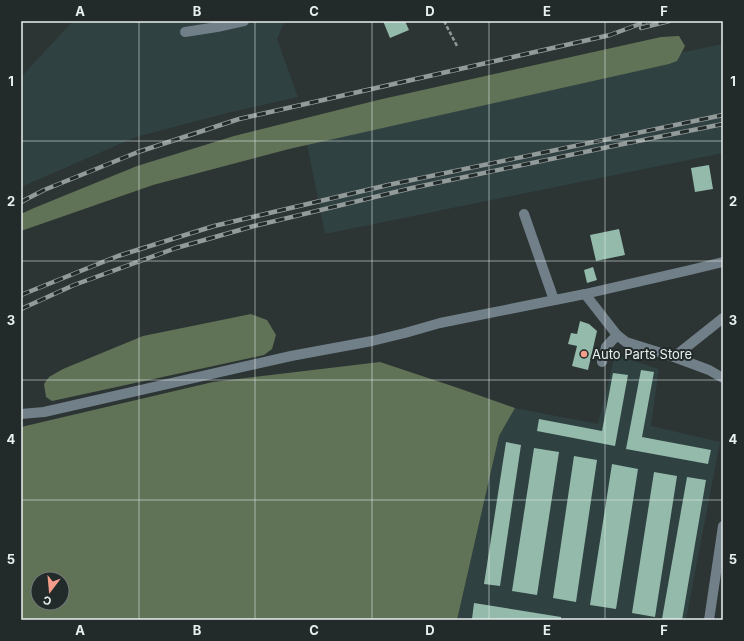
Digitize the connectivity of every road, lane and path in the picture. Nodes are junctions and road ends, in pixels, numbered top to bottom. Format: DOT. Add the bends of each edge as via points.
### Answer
graph roads {
  1 [pos="244,21"];
  2 [pos="444,21"];
  3 [pos="185,32"];
  4 [pos="457,46"];
  5 [pos="524,214"];
  6 [pos="723,262"];
  7 [pos="585,294"];
  8 [pos="554,300"];
  9 [pos="723,318"];
  10 [pos="617,335"];
  11 [pos="674,358"];
  12 [pos="602,362"];
  13 [pos="723,378"];
  14 [pos="21,414"];
  15 [pos="723,526"];
  16 [pos="721,561"];
  17 [pos="709,620"];
  1 -- 3 [label="street"];
  2 -- 4 [label="path"];
  5 -- 8 [label="street"];
  6 -- 7 [label="street"];
  7 -- 8 [label="street"];
  7 -- 10 [label="street"];
  8 -- 14 [label="street" via="44,412"];
  9 -- 11 [label="street"];
  10 -- 11 [label="street" via="626,342"];
  10 -- 12 [label="street" via="606,347"];
  11 -- 13 [label="street" via="709,370"];
  15 -- 16 [label="street"];
  16 -- 17 [label="street"];
}
